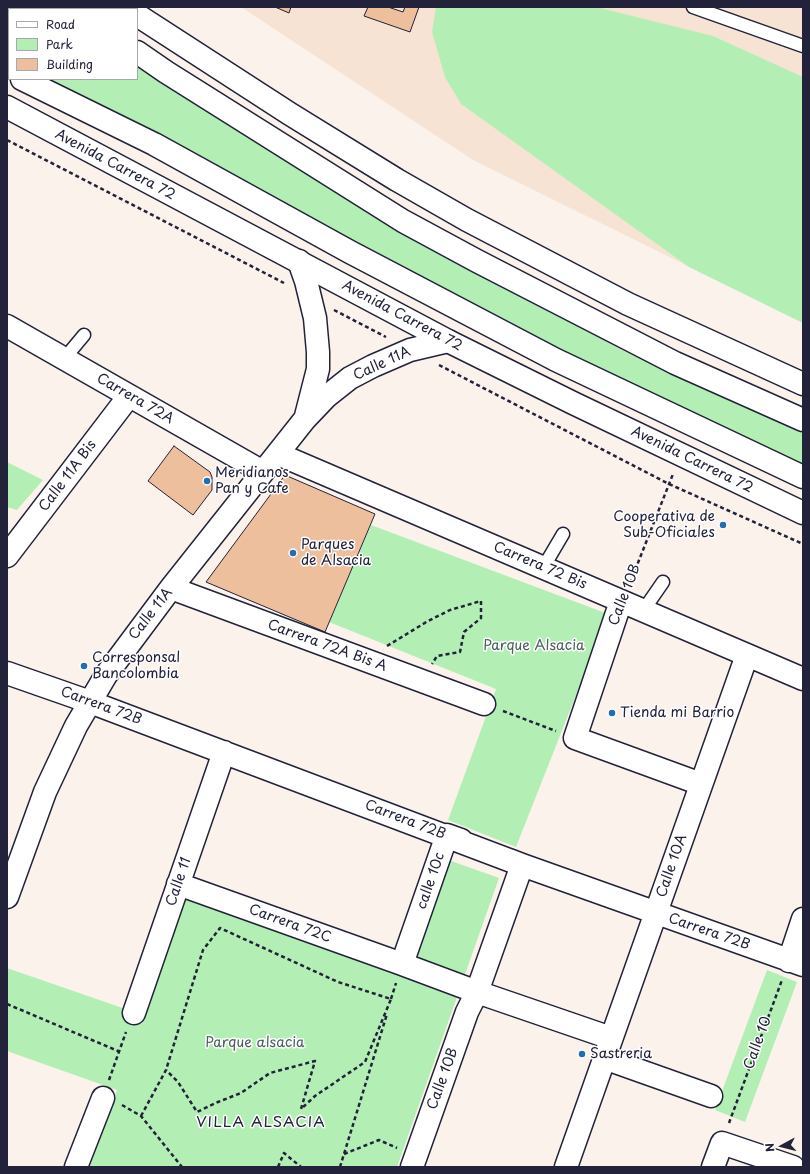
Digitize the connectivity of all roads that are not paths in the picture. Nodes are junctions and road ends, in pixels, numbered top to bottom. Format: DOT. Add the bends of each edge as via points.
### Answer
graph roads {
  1 [pos="692,7"];
  2 [pos="138,16"];
  3 [pos="803,46"];
  4 [pos="138,53"];
  5 [pos="24,80"];
  6 [pos="7,107"];
  7 [pos="464,254"];
  8 [pos="532,255"];
  9 [pos="299,261"];
  10 [pos="7,326"];
  11 [pos="84,334"];
  12 [pos="448,341"];
  13 [pos="64,359"];
  14 [pos="803,384"];
  15 [pos="129,396"];
  16 [pos="306,419"];
  17 [pos="803,420"];
  18 [pos="731,444"];
  19 [pos="278,454"];
  20 [pos="263,472"];
  21 [pos="803,477"];
  22 [pos="772,498"];
  23 [pos="803,513"];
  24 [pos="16,530"];
  25 [pos="563,534"];
  26 [pos="7,556"];
  27 [pos="543,568"];
  28 [pos="663,582"];
  29 [pos="171,588"];
  30 [pos="621,601"];
  31 [pos="643,611"];
  32 [pos="747,655"];
  33 [pos="7,673"];
  34 [pos="803,679"];
  35 [pos="90,702"];
  36 [pos="484,704"];
  37 [pos="224,752"];
  38 [pos="701,784"];
  39 [pos="447,835"];
  40 [pos="522,865"];
  41 [pos="178,884"];
  42 [pos="7,898"];
  43 [pos="655,913"];
  44 [pos="803,919"];
  45 [pos="796,963"];
  46 [pos="402,964"];
  47 [pos="477,992"];
  48 [pos="134,1013"];
  49 [pos="611,1038"];
  50 [pos="604,1058"];
  51 [pos="711,1096"];
  52 [pos="104,1098"];
  53 [pos="407,1159"];
  54 [pos="76,1167"];
  55 [pos="566,1167"];
  56 [pos="713,1167"];
  57 [pos="793,1167"];
  1 -- 3 [label="lane"];
  2 -- 8 [label="main road" via="243,85 397,180"];
  4 -- 7 [label="main road" via="403,221"];
  5 -- 18 [label="main road" via="154,144 350,252 556,360"];
  6 -- 9 [label="main road, Avenida Carrera 72"];
  7 -- 8 [label="main road"];
  7 -- 17 [label="main road" via="675,363"];
  8 -- 14 [label="main road" via="634,307"];
  9 -- 12 [label="main road, Avenida Carrera 72"];
  9 -- 16 [label="main road, Calle 11A" via="317,332 318,369"];
  10 -- 13 [label="main road, Carrera 72A"];
  11 -- 13 [label="lane"];
  12 -- 16 [label="main road, Calle 11A" via="410,350 350,378 326,397"];
  12 -- 22 [label="main road, Avenida Carrera 72"];
  13 -- 15 [label="main road, Carrera 72A"];
  15 -- 20 [label="main road, Carrera 72A"];
  15 -- 24 [label="main road, Calle 11A Bis"];
  16 -- 19 [label="main road, Calle 11A"];
  18 -- 21 [label="main road"];
  18 -- 22 [label="main road"];
  19 -- 20 [label="main road, Calle 11A"];
  19 -- 27 [label="main road, Carrera 72 Bis"];
  20 -- 29 [label="main road, Calle 11A"];
  22 -- 23 [label="main road, Avenida Carrera 72"];
  24 -- 26 [label="main road, Calle 11A Bis"];
  25 -- 27 [label="lane"];
  27 -- 30 [label="main road, Carrera 72 Bis"];
  28 -- 31 [label="lane"];
  29 -- 35 [label="main road, Calle 11A" via="123,651"];
  29 -- 36 [label="main road, Carrera 72A Bis A"];
  30 -- 31 [label="main road, Carrera 72 Bis"];
  30 -- 38 [label="main road, Calle 10B" via="575,738"];
  31 -- 32 [label="main road, Carrera 72 Bis"];
  32 -- 34 [label="main road, Carrera 72 Bis"];
  32 -- 38 [label="main road, Calle 10A"];
  33 -- 35 [label="main road, Carrera 72B"];
  35 -- 37 [label="main road, Carrera 72B"];
  35 -- 42 [label="main road, Calle 11A" via="45,792"];
  37 -- 39 [label="main road, Carrera 72B"];
  37 -- 41 [label="main road, Calle 11"];
  38 -- 43 [label="main road, Calle 10A"];
  39 -- 40 [label="main road, calle 10c"];
  39 -- 46 [label="main road, calle 10c"];
  40 -- 43 [label="main road, Carrera 72B"];
  40 -- 47 [label="main road"];
  41 -- 46 [label="main road, Carrera 72C"];
  41 -- 48 [label="main road, Calle 11"];
  43 -- 45 [label="main road, Carrera 72B"];
  43 -- 49 [label="main road, Calle 10A"];
  44 -- 45 [label="main road"];
  46 -- 47 [label="main road"];
  47 -- 49 [label="main road"];
  47 -- 53 [label="main road, Calle 10B"];
  49 -- 50 [label="main road, Calle 10A"];
  50 -- 51 [label="main road"];
  50 -- 55 [label="main road, Calle 10A"];
  52 -- 54 [label="main road"];
  56 -- 57 [label="main road" via="722,1143"];
}
